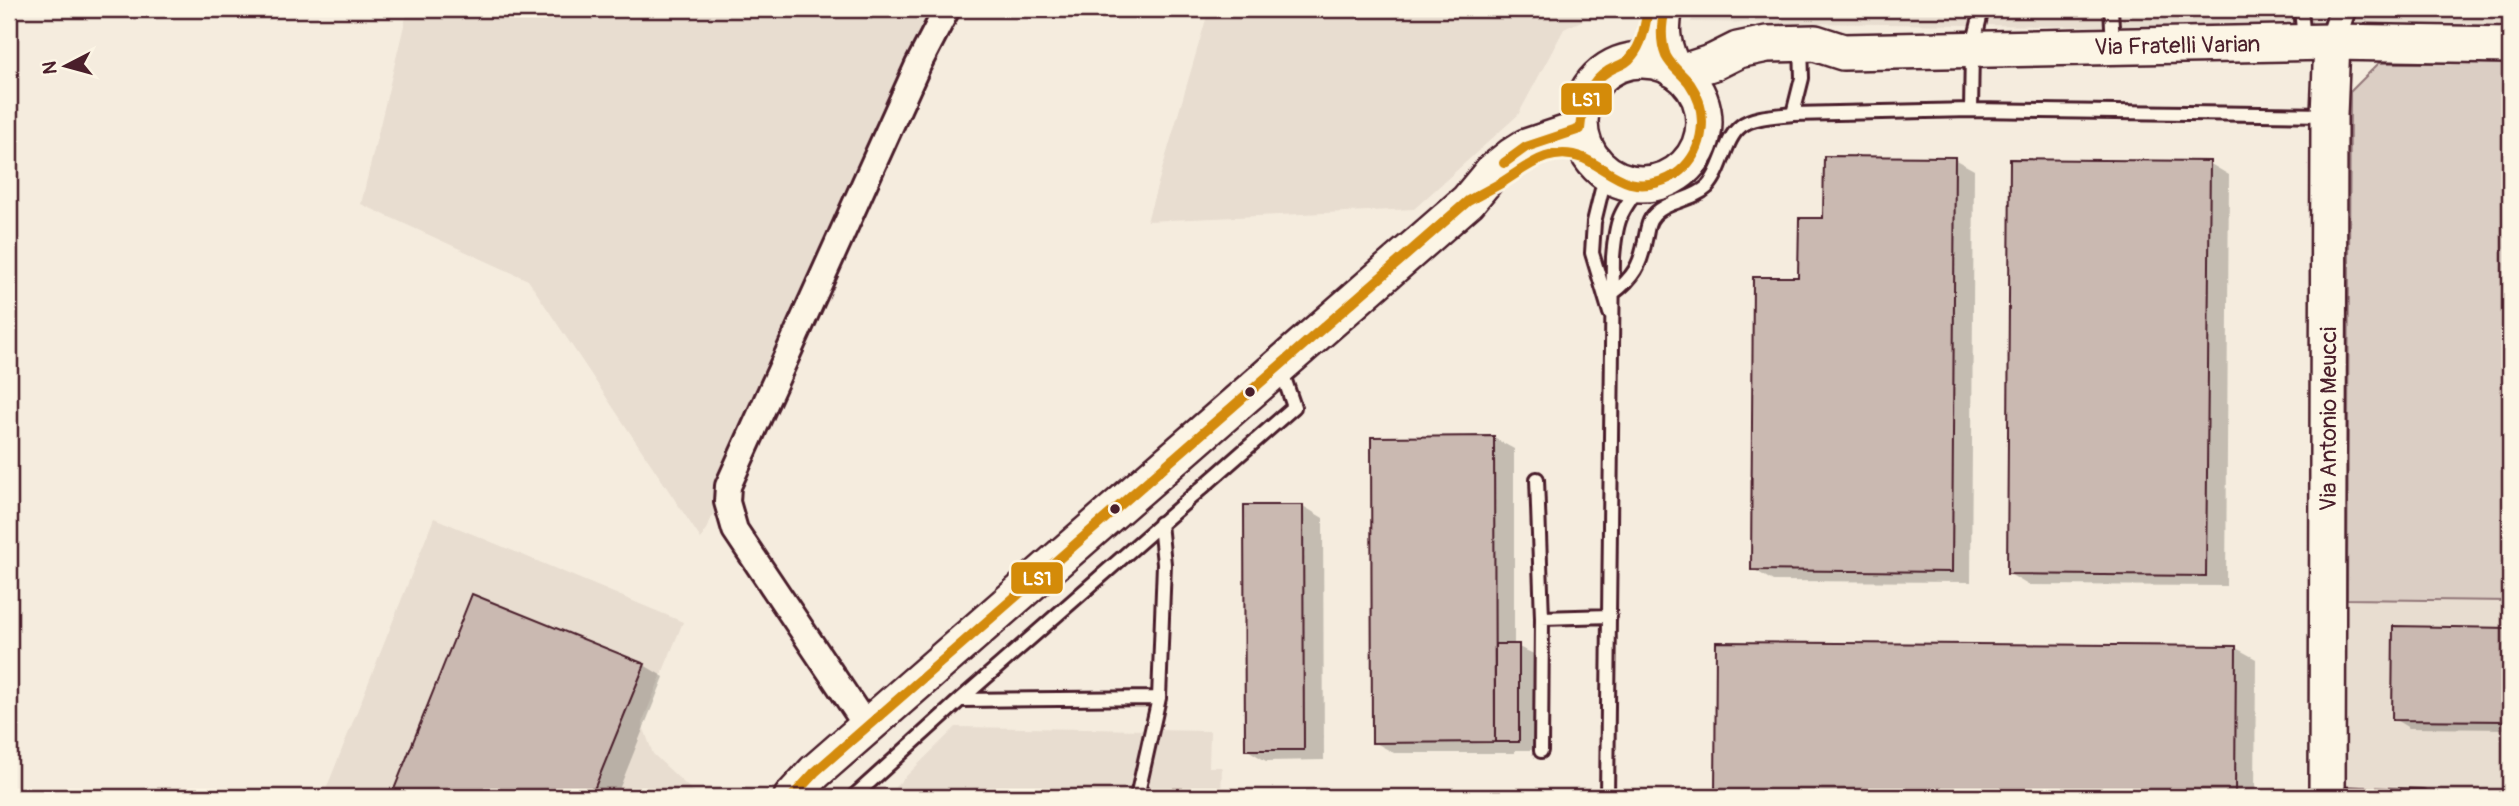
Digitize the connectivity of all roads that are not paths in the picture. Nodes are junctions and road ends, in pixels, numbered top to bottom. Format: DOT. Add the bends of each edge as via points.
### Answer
graph roads {
  1 [pos="947,9"];
  2 [pos="1648,9"];
  3 [pos="1665,9"];
  4 [pos="1982,9"];
  5 [pos="2110,9"];
  6 [pos="2301,9"];
  7 [pos="2343,9"];
  8 [pos="2318,43"];
  9 [pos="2510,45"];
  10 [pos="2113,48"];
  11 [pos="1972,50"];
  12 [pos="1801,55"];
  13 [pos="1627,62"];
  14 [pos="1676,71"];
  15 [pos="1970,110"];
  16 [pos="1703,114"];
  17 [pos="1793,114"];
  18 [pos="2329,115"];
  19 [pos="1580,129"];
  20 [pos="1600,167"];
  21 [pos="1641,185"];
  22 [pos="1468,201"];
  23 [pos="1613,293"];
  24 [pos="1613,323"];
  25 [pos="1279,366"];
  26 [pos="1537,480"];
  27 [pos="1160,523"];
  28 [pos="1610,615"];
  29 [pos="1542,618"];
  30 [pos="1159,698"];
  31 [pos="960,700"];
  32 [pos="867,727"];
  33 [pos="1541,751"];
  34 [pos="2327,796"];
  35 [pos="792,797"];
  36 [pos="853,797"];
  37 [pos="1137,797"];
  38 [pos="1607,797"];
  39 [pos="2422,797"];
  1 -- 32 [label="street" via="729,486 727,502 735,530"];
  2 -- 13 [label="street" via="1639,44"];
  3 -- 14 [label="street" via="1663,46"];
  4 -- 11 [label="lane"];
  5 -- 10 [label="lane"];
  6 -- 8 [label="lane"];
  7 -- 8 [label="street"];
  8 -- 9 [label="street, Via Fratelli Varian"];
  8 -- 10 [label="street, Via Fratelli Varian"];
  8 -- 18 [label="street, Via Antonio Meucci"];
  10 -- 11 [label="street, Via Fratelli Varian"];
  11 -- 12 [label="street, Via Fratelli Varian" via="1843,52 1815,43"];
  11 -- 15 [label="lane"];
  12 -- 14 [label="street, Via Fratelli Varian" via="1767,44"];
  12 -- 16 [label="street, Via Fratelli Varian" via="1736,76 1717,90"];
  12 -- 17 [label="lane" via="1802,78"];
  13 -- 14 [label="street" via="1650,61"];
  13 -- 19 [label="street" via="1597,80 1587,94"];
  14 -- 16 [label="street" via="1691,85"];
  15 -- 17 [label="lane"];
  15 -- 18 [label="lane"];
  16 -- 21 [label="street" via="1703,135 1695,155 1681,171"];
  17 -- 23 [label="lane" via="1742,124 1706,187 1652,218 1636,273"];
  18 -- 34 [label="street, Via Antonio Meucci"];
  19 -- 20 [label="street"];
  19 -- 22 [label="street" via="1512,156"];
  20 -- 21 [label="street" via="1623,182"];
  20 -- 22 [label="street" via="1573,155 1546,156"];
  20 -- 24 [label="lane" via="1592,253"];
  21 -- 23 [label="lane" via="1624,205 1616,226"];
  22 -- 25 [label="street"];
  23 -- 24 [label="lane"];
  24 -- 28 [label="lane"];
  25 -- 27 [label="lane" via="1294,407"];
  25 -- 32 [label="street"];
  26 -- 29 [label="lane"];
  27 -- 30 [label="lane" via="1164,564"];
  27 -- 31 [label="lane"];
  28 -- 29 [label="lane"];
  28 -- 38 [label="lane"];
  29 -- 33 [label="lane"];
  30 -- 31 [label="lane"];
  30 -- 37 [label="lane"];
  31 -- 36 [label="lane"];
  32 -- 35 [label="street"];
  34 -- 39 [label="lane"];
}
